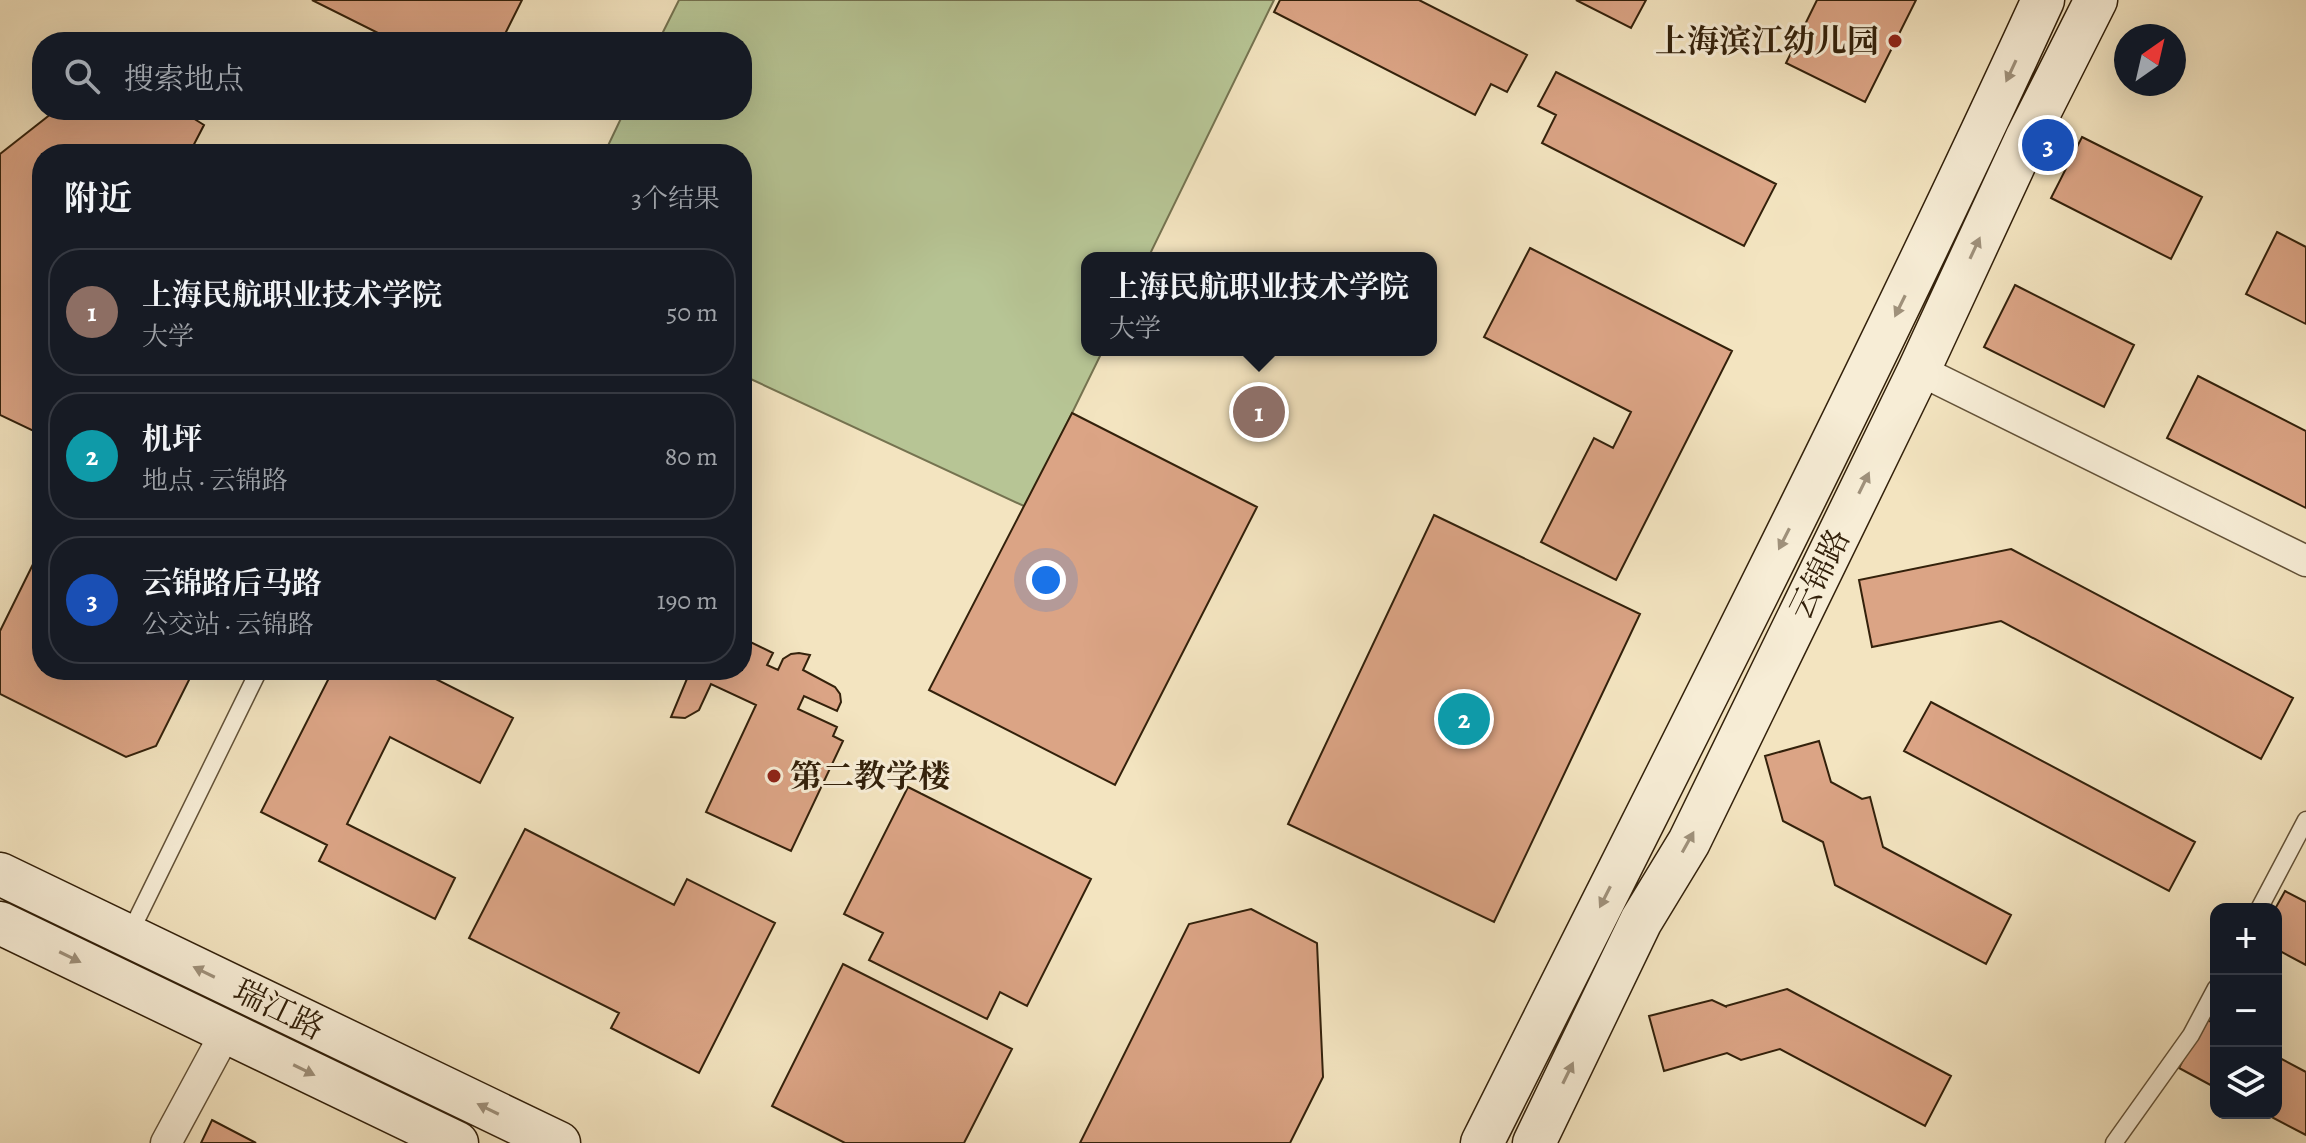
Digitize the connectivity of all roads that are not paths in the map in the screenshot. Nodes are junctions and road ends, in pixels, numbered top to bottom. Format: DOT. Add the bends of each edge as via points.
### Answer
graph roads {
  1 [pos="2043,0"];
  2 [pos="2096,0"];
  3 [pos="1919,370"];
  4 [pos="2306,561"];
  5 [pos="254,680"];
  6 [pos="2306,820"];
  7 [pos="0,874"];
  8 [pos="2262,903"];
  9 [pos="0,923"];
  10 [pos="119,956"];
  11 [pos="2210,999"];
  12 [pos="226,1032"];
  13 [pos="166,1143"];
  14 [pos="457,1143"];
  15 [pos="559,1143"];
  16 [pos="1482,1143"];
  17 [pos="1534,1143"];
  18 [pos="2114,1143"];
  1 -- 16 [label="main road, 云锦路, one-way" via="1877,354"];
  3 -- 2 [label="main road, 云锦路, one-way"];
  3 -- 4 [label="street"];
  17 -- 3 [label="main road, 云锦路, one-way" via="1641,921 1689,842"];
  5 -- 10 [label="lane"];
  6 -- 8 [label="lane"];
  7 -- 10 [label="main road, 瑞江路"];
  9 -- 10 [label="main road, 瑞江路, one-way"];
  10 -- 12 [label="main road, 瑞江路"];
  15 -- 10 [label="main road, 瑞江路, one-way"];
  11 -- 18 [label="lane" via="2191,1035"];
  12 -- 13 [label="street"];
  12 -- 14 [label="main road, 瑞江路, one-way"];
}
